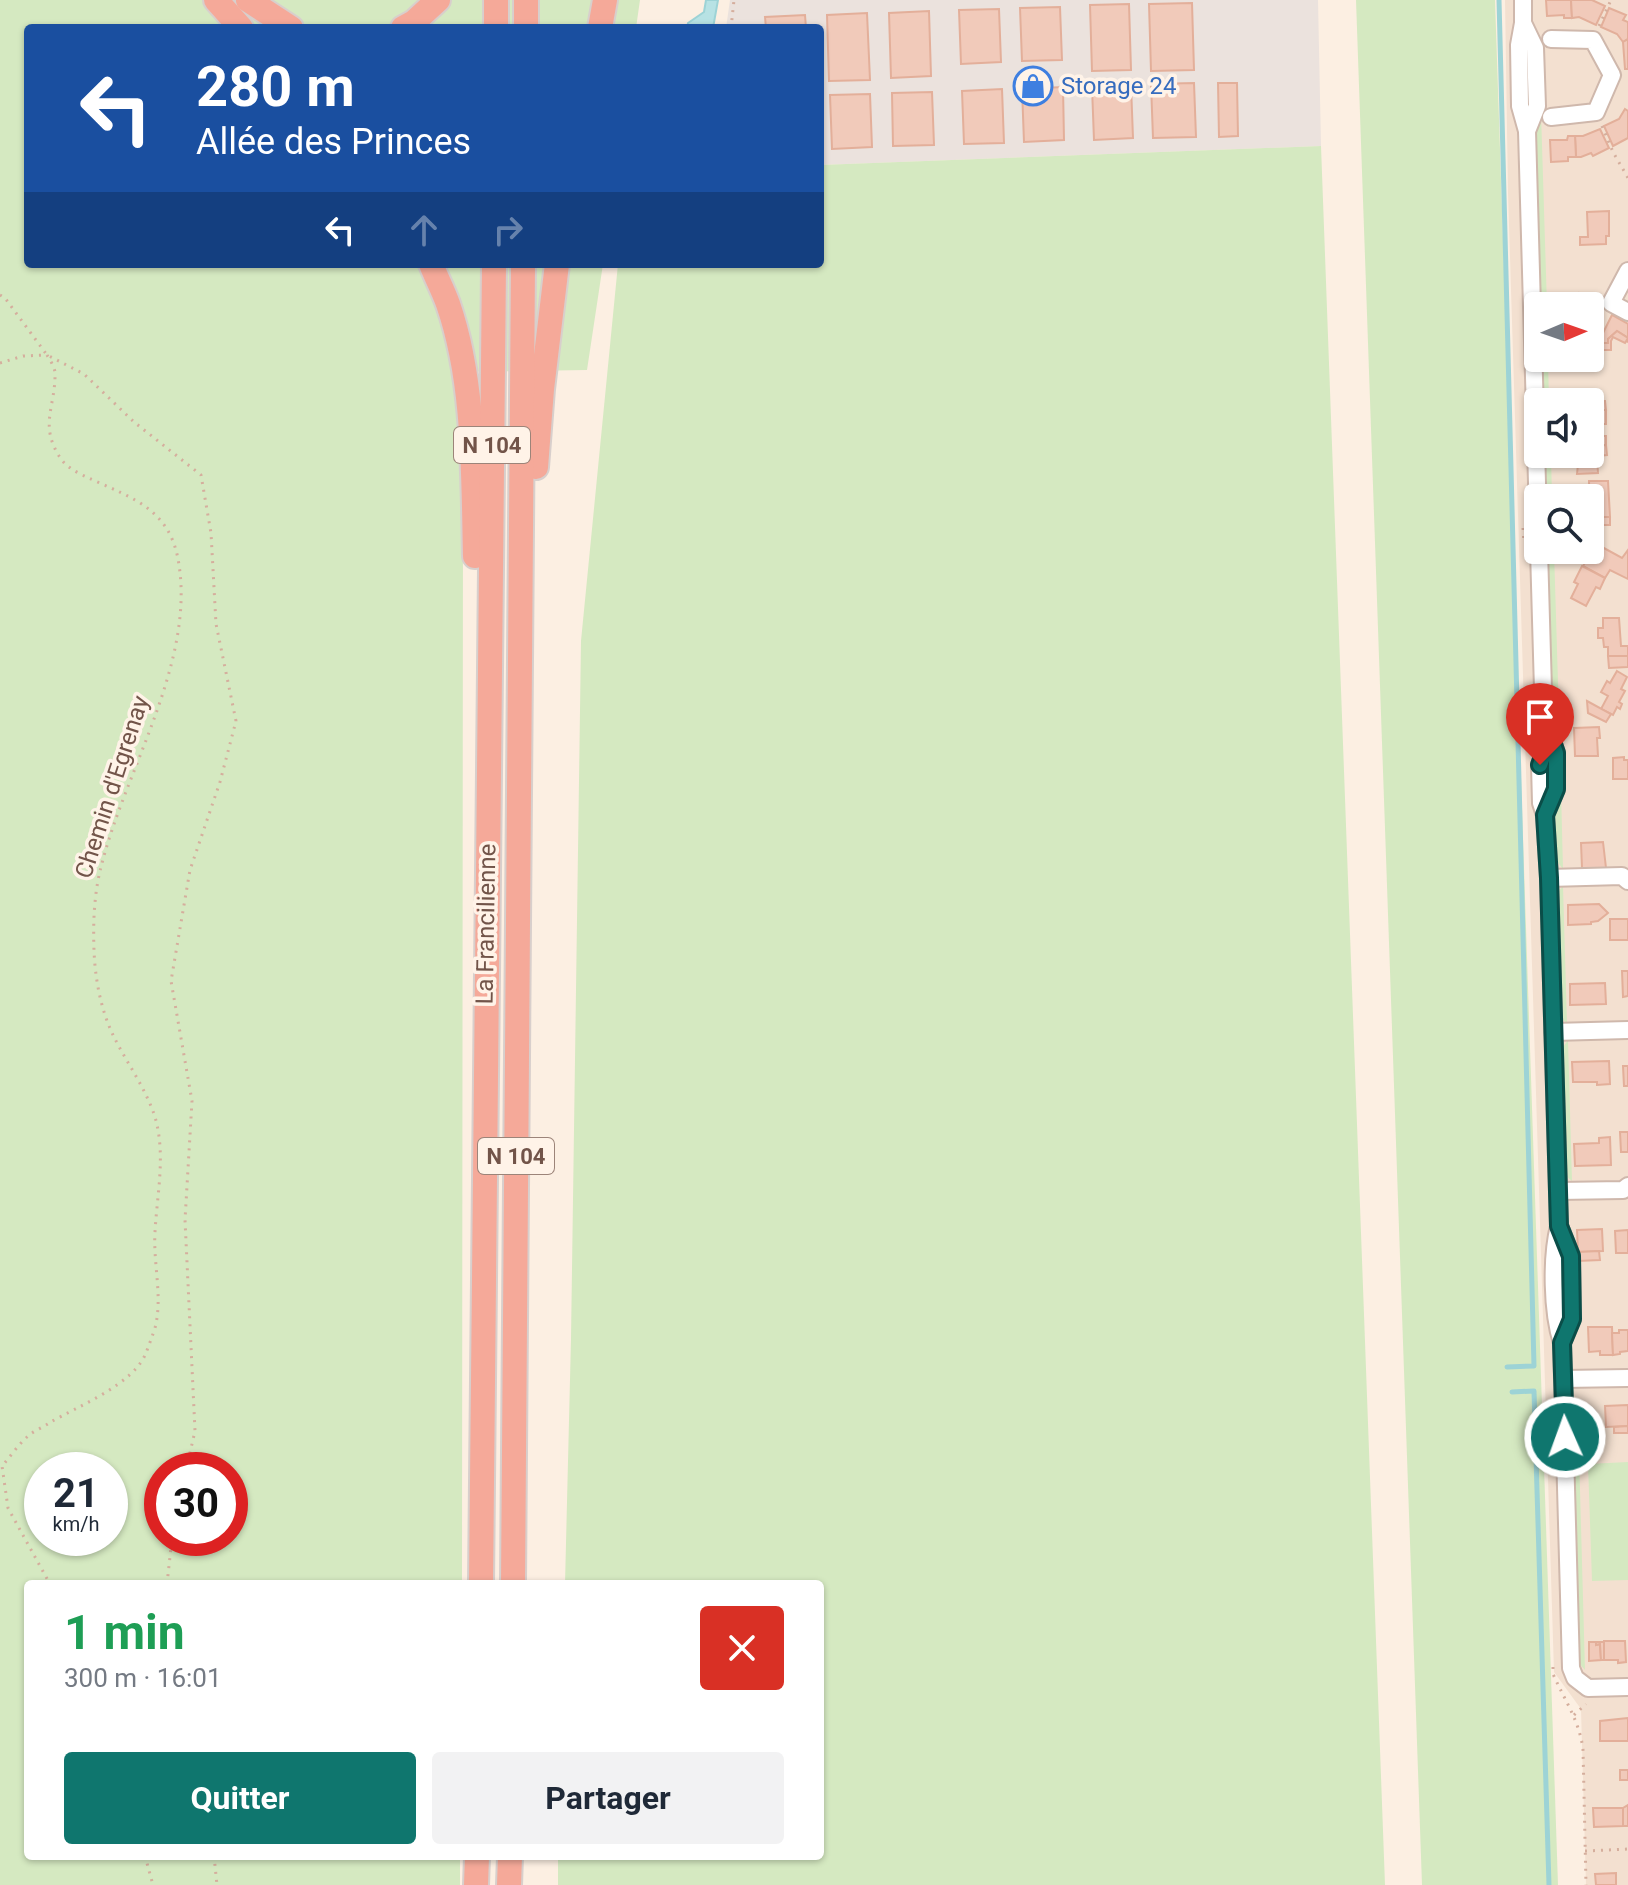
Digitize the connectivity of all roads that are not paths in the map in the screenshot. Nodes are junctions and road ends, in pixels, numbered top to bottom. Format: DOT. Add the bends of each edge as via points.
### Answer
graph roads {
  1 [pos="216,0"];
  2 [pos="248,0"];
  3 [pos="438,0"];
  4 [pos="496,0"];
  5 [pos="526,0"];
  6 [pos="605,0"];
  7 [pos="1523,0"];
  8 [pos="237,24"];
  9 [pos="285,24"];
  10 [pos="410,24"];
  11 [pos="496,24"];
  12 [pos="526,24"];
  13 [pos="601,24"];
  14 [pos="1551,39"];
  15 [pos="1620,75"];
  16 [pos="1551,117"];
  17 [pos="433,268"];
  18 [pos="494,268"];
  19 [pos="523,268"];
  20 [pos="557,268"];
  21 [pos="1628,271"];
  22 [pos="1628,312"];
  23 [pos="1537,484"];
  24 [pos="521,502"];
  25 [pos="1539,564"];
  26 [pos="489,626"];
  27 [pos="1626,876"];
  28 [pos="1549,878"];
  29 [pos="1628,1030"];
  30 [pos="1553,1032"];
  31 [pos="1626,1190"];
  32 [pos="1558,1191"];
  33 [pos="1628,1378"];
  34 [pos="1563,1379"];
  35 [pos="481,1580"];
  36 [pos="513,1580"];
  37 [pos="1628,1687"];
  38 [pos="477,1860"];
  39 [pos="510,1860"];
  40 [pos="476,1885"];
  41 [pos="509,1885"];
  1 -- 8 [label="highway"];
  2 -- 9 [label="highway"];
  3 -- 10 [label="highway"];
  4 -- 11 [label="highway"];
  5 -- 12 [label="highway"];
  6 -- 13 [label="highway"];
  7 -- 23 [label="street" via="1523,23 1535,48 1537,106 1527,131"];
  14 -- 15 [label="street" via="1593,40"];
  15 -- 16 [label="street" via="1596,112"];
  17 -- 26 [label="highway" via="448,304 463,367 476,600"];
  18 -- 26 [label="highway, La Francilienne / N 104"];
  19 -- 24 [label="highway, La Francilienne / N 104"];
  20 -- 24 [label="highway" via="536,469"];
  21 -- 22 [label="street" via="1611,303"];
  24 -- 36 [label="highway, La Francilienne / N 104"];
  25 -- 28 [label="street" via="1544,725 1556,753 1556,789 1545,815"];
  26 -- 35 [label="highway, La Francilienne / N 104"];
  27 -- 28 [label="street"];
  28 -- 30 [label="street"];
  29 -- 30 [label="street"];
  30 -- 32 [label="street"];
  31 -- 32 [label="street"];
  32 -- 34 [label="street" via="1559,1226 1571,1256 1572,1319 1562,1343"];
  33 -- 34 [label="street"];
  34 -- 37 [label="street" via="1571,1668 1589,1692"];
  38 -- 40 [label="highway"];
  39 -- 41 [label="highway"];
}
